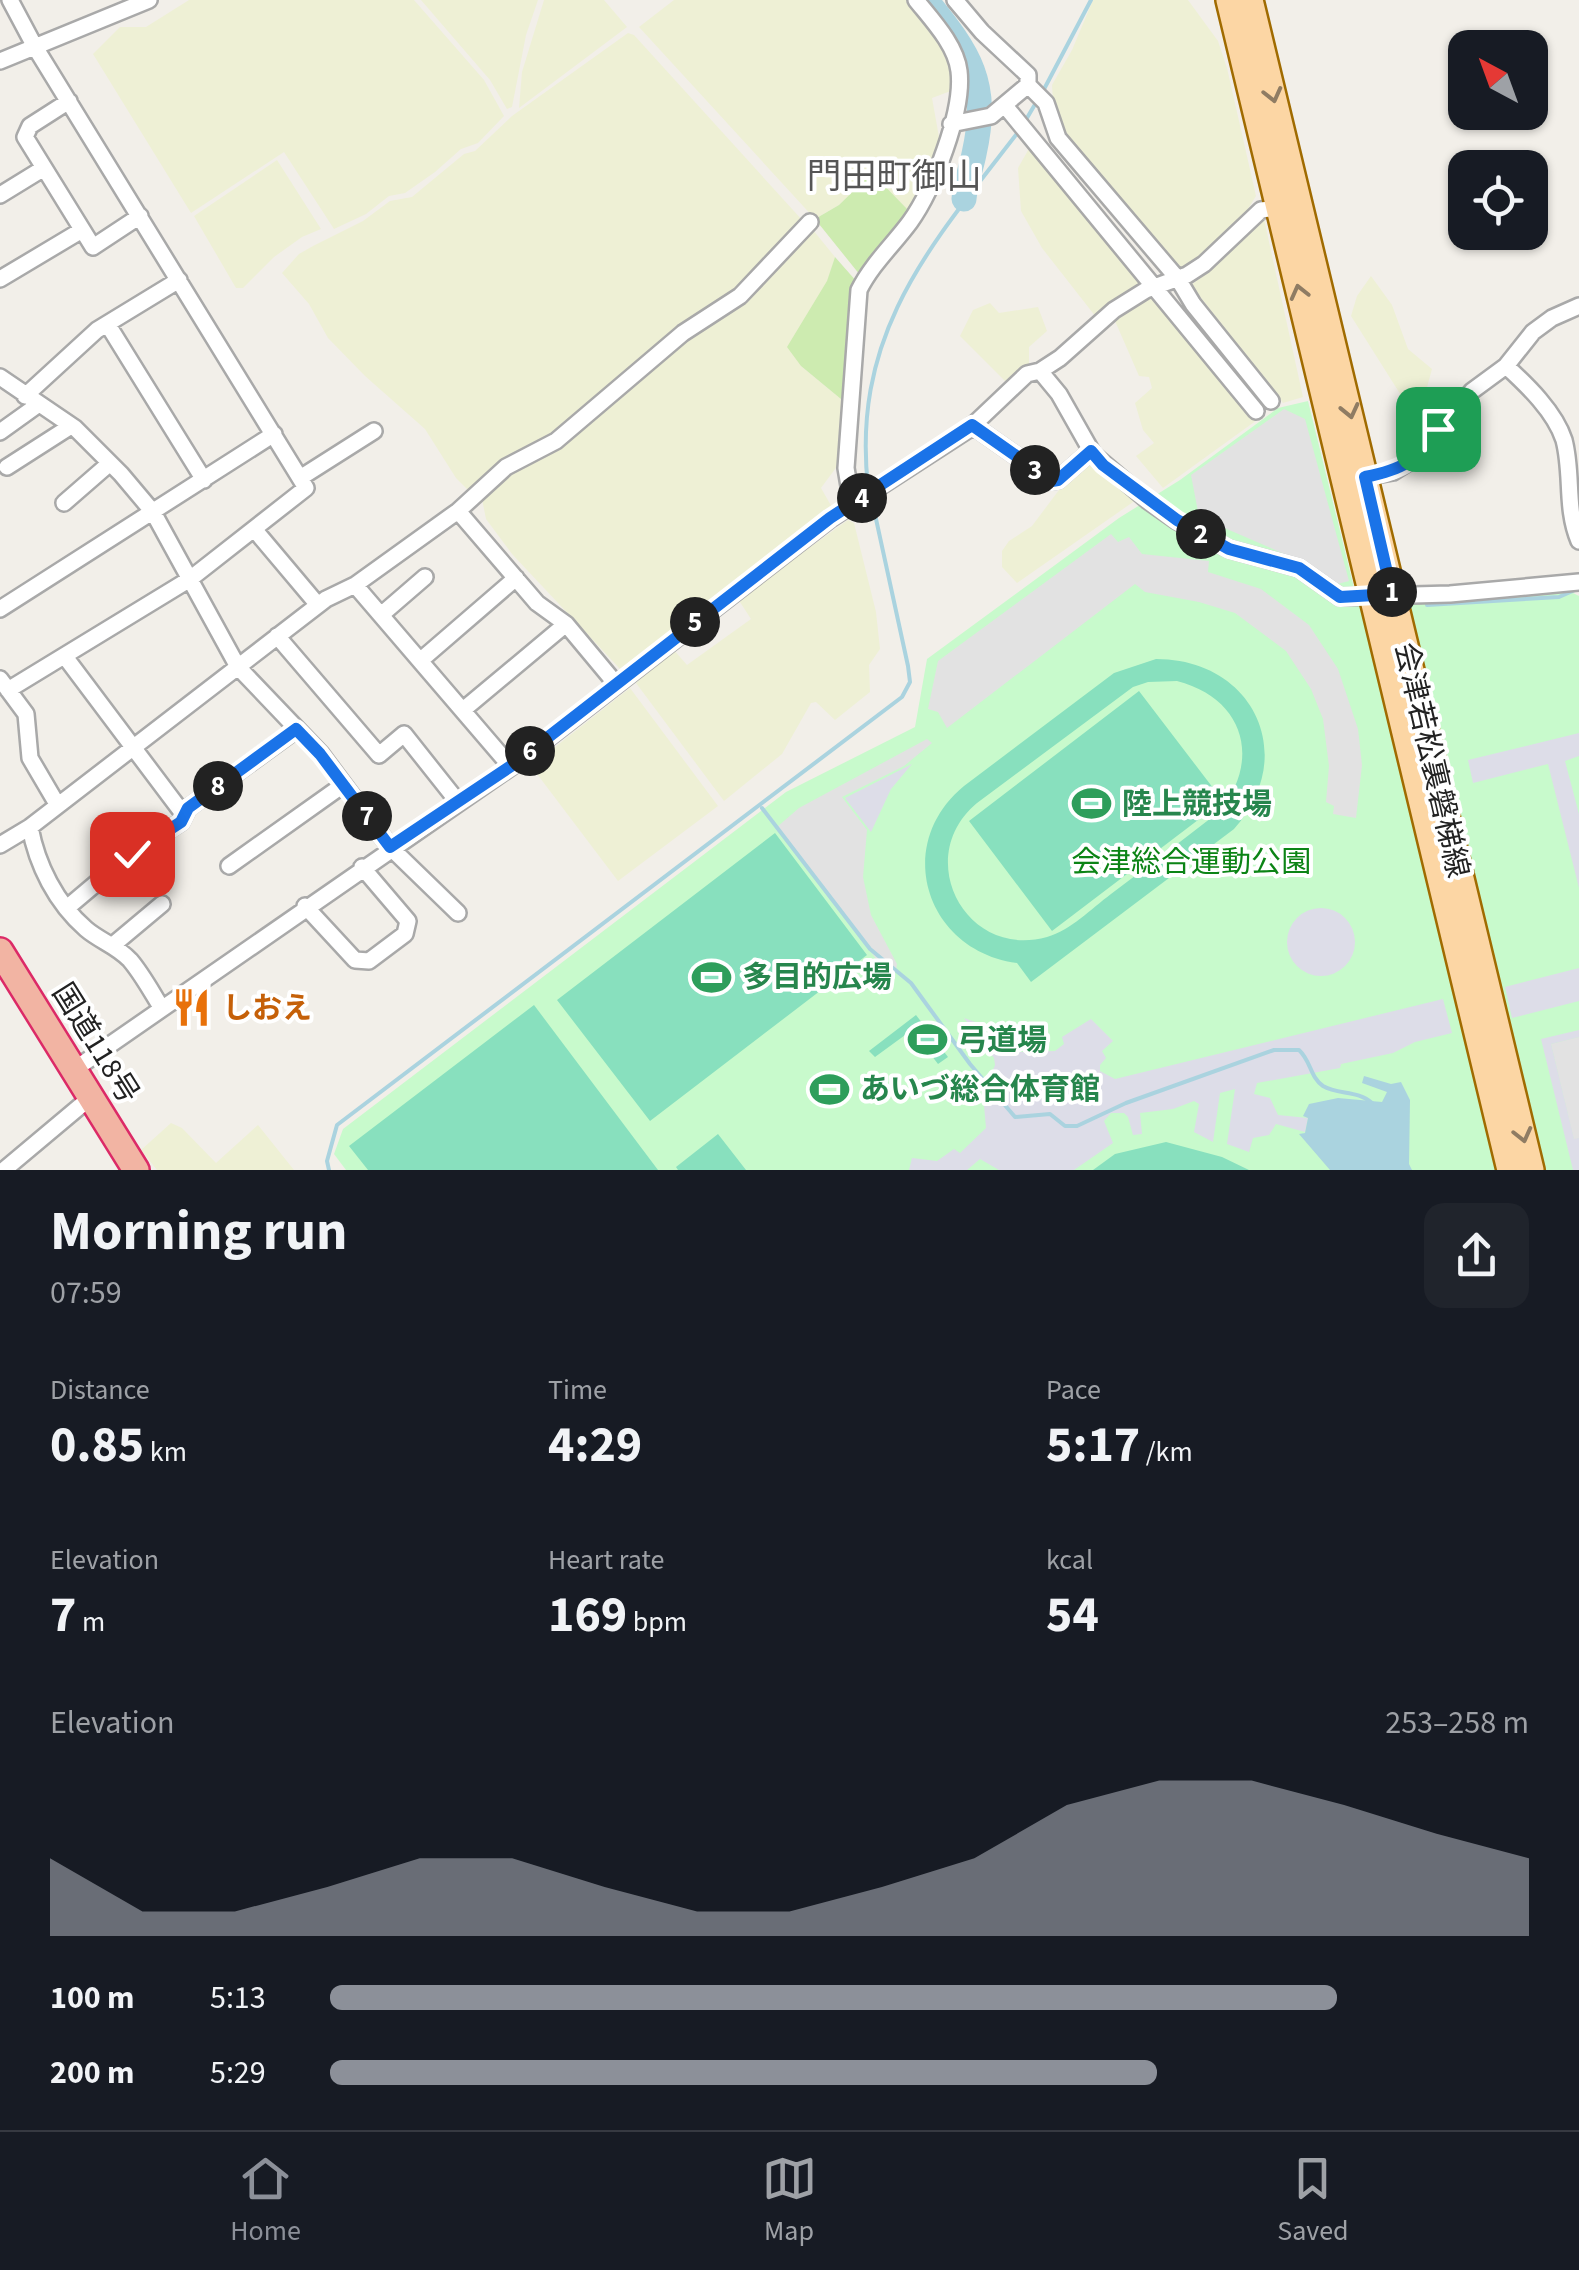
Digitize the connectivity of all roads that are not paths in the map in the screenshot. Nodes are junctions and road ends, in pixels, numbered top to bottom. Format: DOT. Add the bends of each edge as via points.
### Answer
graph roads {
  1 [pos="10,0"];
  2 [pos="149,0"];
  3 [pos="916,0"];
  4 [pos="954,0"];
  5 [pos="1229,0"];
  6 [pos="1250,0"];
  7 [pos="35,47"];
  8 [pos="0,60"];
  9 [pos="1028,85"];
  10 [pos="68,101"];
  11 [pos="1006,107"];
  12 [pos="951,124"];
  13 [pos="44,168"];
  14 [pos="0,195"];
  15 [pos="1289,206"];
  16 [pos="140,216"];
  17 [pos="810,222"];
  18 [pos="82,230"];
  19 [pos="0,279"];
  20 [pos="1178,279"];
  21 [pos="179,280"];
  22 [pos="1153,287"];
  23 [pos="1579,306"];
  24 [pos="108,325"];
  25 [pos="1506,366"];
  26 [pos="1040,370"];
  27 [pos="0,377"];
  28 [pos="32,400"];
  29 [pos="1271,400"];
  30 [pos="1256,411"];
  31 [pos="972,425"];
  32 [pos="71,426"];
  33 [pos="374,431"];
  34 [pos="0,432"];
  35 [pos="274,434"];
  36 [pos="1091,451"];
  37 [pos="110,463"];
  38 [pos="7,467"];
  39 [pos="1365,477"];
  40 [pos="300,478"];
  41 [pos="204,480"];
  42 [pos="64,503"];
  43 [pos="852,504"];
  44 [pos="458,511"];
  45 [pos="152,512"];
  46 [pos="254,529"];
  47 [pos="1579,541"];
  48 [pos="425,577"];
  49 [pos="516,578"];
  50 [pos="190,580"];
  51 [pos="1579,582"];
  52 [pos="355,585"];
  53 [pos="1382,594"];
  54 [pos="318,605"];
  55 [pos="0,609"];
  56 [pos="381,615"];
  57 [pos="566,624"];
  58 [pos="277,636"];
  59 [pos="66,658"];
  60 [pos="421,660"];
  61 [pos="238,667"];
  62 [pos="616,684"];
  63 [pos="4,685"];
  64 [pos="463,710"];
  65 [pos="296,729"];
  66 [pos="131,748"];
  67 [pos="511,766"];
  68 [pos="343,784"];
  69 [pos="458,802"];
  70 [pos="57,804"];
  71 [pos="184,815"];
  72 [pos="30,827"];
  73 [pos="0,845"];
  74 [pos="390,847"];
  75 [pos="229,866"];
  76 [pos="362,867"];
  77 [pos="162,904"];
  78 [pos="306,906"];
  79 [pos="68,907"];
  80 [pos="458,913"];
  81 [pos="113,944"];
  82 [pos="0,951"];
  83 [pos="161,1006"];
  84 [pos="74,1069"];
  85 [pos="91,1097"];
  86 [pos="4,1170"];
  87 [pos="136,1170"];
  88 [pos="1510,1170"];
  89 [pos="1531,1170"];
  1 -- 7 [label="street"];
  2 -- 7 [label="street"];
  3 -- 12 [label="street" via="954,52 959,95"];
  4 -- 9 [label="street" via="1028,76"];
  5 -- 15 [label="main road, 会津若松裏磐梯線"];
  6 -- 15 [label="main road, 会津若松裏磐梯線, one-way"];
  7 -- 8 [label="street"];
  7 -- 10 [label="street"];
  9 -- 11 [label="street"];
  9 -- 20 [label="street" via="1046,103 1058,138"];
  10 -- 13 [label="street" via="24,132"];
  10 -- 16 [label="street"];
  11 -- 12 [label="street"];
  11 -- 22 [label="street"];
  12 -- 43 [label="street" via="930,191 859,290 846,468"];
  13 -- 14 [label="street"];
  13 -- 18 [label="street"];
  15 -- 20 [label="street" via="1261,210 1204,264"];
  15 -- 39 [label="main road, 会津若松裏磐梯線, one-way"];
  53 -- 15 [label="main road, 会津若松裏磐梯線, one-way"];
  16 -- 18 [label="street" via="93,247"];
  16 -- 21 [label="street"];
  17 -- 44 [label="street" via="740,296 556,441 506,467"];
  18 -- 19 [label="street"];
  20 -- 22 [label="street"];
  20 -- 29 [label="street"];
  21 -- 24 [label="street"];
  21 -- 35 [label="street"];
  22 -- 26 [label="street"];
  22 -- 30 [label="street"];
  23 -- 25 [label="street" via="1543,323"];
  24 -- 28 [label="street"];
  24 -- 41 [label="street"];
  25 -- 39 [label="street" via="1472,390 1416,458 1393,472"];
  25 -- 47 [label="street" via="1563,438 1568,503"];
  26 -- 31 [label="street" via="1026,374"];
  26 -- 36 [label="street"];
  27 -- 28 [label="street"];
  28 -- 32 [label="street"];
  28 -- 34 [label="street"];
  31 -- 36 [label="street" via="1052,481"];
  31 -- 43 [label="street"];
  32 -- 37 [label="street"];
  32 -- 38 [label="street"];
  33 -- 40 [label="street"];
  35 -- 40 [label="street"];
  35 -- 41 [label="street"];
  36 -- 53 [label="street" via="1177,520 1229,549 1299,568 1340,597"];
  37 -- 42 [label="street"];
  37 -- 45 [label="street"];
  39 -- 53 [label="main road, 会津若松裏磐梯線"];
  40 -- 46 [label="street" via="306,488"];
  41 -- 45 [label="street"];
  43 -- 62 [label="street"];
  44 -- 49 [label="street"];
  44 -- 52 [label="street"];
  45 -- 50 [label="street"];
  45 -- 55 [label="street"];
  46 -- 50 [label="street"];
  46 -- 54 [label="street"];
  48 -- 56 [label="street"];
  49 -- 57 [label="street"];
  49 -- 60 [label="street"];
  50 -- 59 [label="street"];
  50 -- 61 [label="street"];
  51 -- 53 [label="street"];
  52 -- 54 [label="street"];
  52 -- 56 [label="street"];
  53 -- 88 [label="main road, 会津若松裏磐梯線"];
  53 -- 89 [label="main road, 会津若松裏磐梯線, one-way"];
  54 -- 58 [label="street"];
  56 -- 60 [label="street"];
  57 -- 62 [label="street"];
  57 -- 64 [label="street"];
  58 -- 61 [label="street"];
  58 -- 69 [label="street" via="379,755 404,734"];
  59 -- 63 [label="street"];
  59 -- 66 [label="street"];
  60 -- 64 [label="street"];
  61 -- 65 [label="street"];
  61 -- 66 [label="street"];
  62 -- 67 [label="street"];
  63 -- 70 [label="street" via="26,714 30,758"];
  64 -- 67 [label="street"];
  65 -- 68 [label="street"];
  65 -- 71 [label="street"];
  66 -- 70 [label="street"];
  66 -- 71 [label="street"];
  67 -- 69 [label="street"];
  68 -- 74 [label="street"];
  68 -- 75 [label="street"];
  69 -- 74 [label="street"];
  70 -- 72 [label="street"];
  71 -- 79 [label="street"];
  72 -- 73 [label="street"];
  72 -- 79 [label="street" via="36,858"];
  74 -- 76 [label="street"];
  74 -- 80 [label="street"];
  76 -- 78 [label="street"];
  76 -- 78 [label="street" via="408,920 405,934 369,961 355,960"];
  77 -- 81 [label="street"];
  78 -- 83 [label="street"];
  79 -- 81 [label="street"];
  81 -- 83 [label="street"];
  82 -- 84 [label="highway, 国道118号"];
  83 -- 84 [label="street"];
  84 -- 85 [label="highway, 国道118号"];
  85 -- 86 [label="street"];
  85 -- 87 [label="highway, 国道118号"];
}
